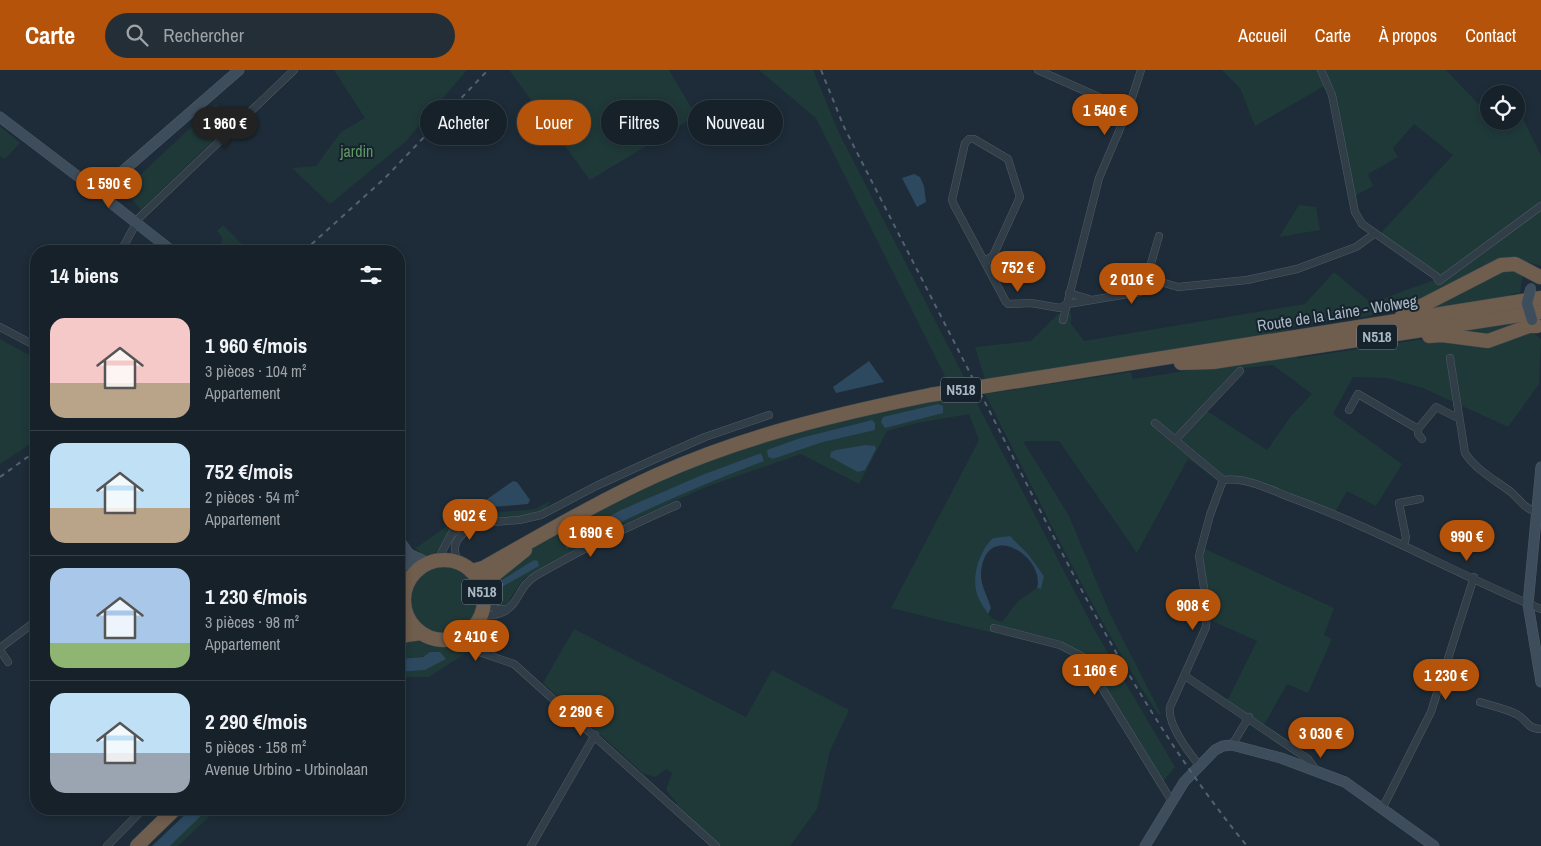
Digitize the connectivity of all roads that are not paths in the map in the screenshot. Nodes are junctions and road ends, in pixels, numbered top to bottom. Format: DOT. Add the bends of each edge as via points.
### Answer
graph roads {
  1 [pos="239,70"];
  2 [pos="294,70"];
  3 [pos="1038,70"];
  4 [pos="1141,70"];
  5 [pos="1321,70"];
  6 [pos="1128,110"];
  7 [pos="0,117"];
  8 [pos="108,184"];
  9 [pos="96,188"];
  10 [pos="107,197"];
  11 [pos="1541,206"];
  12 [pos="136,224"];
  13 [pos="1374,234"];
  14 [pos="1159,236"];
  15 [pos="124,245"];
  16 [pos="164,245"];
  17 [pos="984,262"];
  18 [pos="1541,277"];
  19 [pos="1147,278"];
  20 [pos="1070,293"];
  21 [pos="1541,298"];
  22 [pos="1092,300"];
  23 [pos="1068,304"];
  24 [pos="1063,320"];
  25 [pos="1538,322"];
  26 [pos="0,327"];
  27 [pos="1393,328"];
  28 [pos="30,343"];
  29 [pos="1450,358"];
  30 [pos="1240,371"];
  31 [pos="1349,410"];
  32 [pos="769,415"];
  33 [pos="1458,418"];
  34 [pos="1155,423"];
  35 [pos="1418,429"];
  36 [pos="1176,439"];
  37 [pos="1422,439"];
  38 [pos="1541,467"];
  39 [pos="1224,480"];
  40 [pos="1420,499"];
  41 [pos="677,505"];
  42 [pos="1538,507"];
  43 [pos="476,525"];
  44 [pos="540,534"];
  45 [pos="1404,544"];
  46 [pos="405,549"];
  47 [pos="408,554"];
  48 [pos="433,562"];
  49 [pos="465,567"];
  50 [pos="1474,577"];
  51 [pos="405,579"];
  52 [pos="405,593"];
  53 [pos="483,596"];
  54 [pos="405,604"];
  55 [pos="1528,604"];
  56 [pos="1541,608"];
  57 [pos="508,609"];
  58 [pos="477,622"];
  59 [pos="30,626"];
  60 [pos="994,628"];
  61 [pos="421,633"];
  62 [pos="405,635"];
  63 [pos="458,638"];
  64 [pos="0,649"];
  65 [pos="493,655"];
  66 [pos="8,662"];
  67 [pos="1185,676"];
  68 [pos="1541,682"];
  69 [pos="1480,702"];
  70 [pos="1248,717"];
  71 [pos="1541,728"];
  72 [pos="595,735"];
  73 [pos="1232,745"];
  74 [pos="1200,766"];
  75 [pos="1316,770"];
  76 [pos="1171,800"];
  77 [pos="1382,810"];
  78 [pos="137,815"];
  79 [pos="168,815"];
  80 [pos="107,846"];
  81 [pos="137,846"];
  82 [pos="531,846"];
  83 [pos="716,846"];
  84 [pos="1145,846"];
  85 [pos="1434,846"];
  1 -- 8 [label="street"];
  2 -- 12 [label="street" via="243,116"];
  3 -- 6 [label="street"];
  4 -- 6 [label="street"];
  5 -- 13 [label="street" via="1332,94 1356,212 1362,224"];
  6 -- 20 [label="street" via="1099,178"];
  7 -- 9 [label="street"];
  8 -- 9 [label="street" via="101,183"];
  8 -- 10 [label="street" via="111,191"];
  9 -- 10 [label="street" via="98,196"];
  10 -- 12 [label="street"];
  11 -- 13 [label="street" via="1439,281"];
  12 -- 15 [label="street"];
  12 -- 16 [label="street"];
  13 -- 19 [label="street" via="1356,247 1296,269 1246,280 1178,287"];
  14 -- 19 [label="street"];
  17 -- 17 [label="street" via="992,256 1020,197 1008,158 969,139 965,143 952,200"];
  17 -- 23 [label="street" via="1008,304 1030,303 1060,308"];
  18 -- 25 [label="street, bridge" via="1531,288 1527,303"];
  18 -- 27 [label="highway" via="1515,264 1501,265"];
  19 -- 22 [label="street" via="1143,291"];
  20 -- 22 [label="street"];
  20 -- 23 [label="street"];
  21 -- 27 [label="highway, Route de la Laine - Wolweg / N518"];
  22 -- 23 [label="street"];
  23 -- 24 [label="street"];
  25 -- 27 [label="highway, Route de la Laine - Wolweg / N518"];
  25 -- 27 [label="highway" via="1488,341 1442,335 1411,337"];
  26 -- 28 [label="street"];
  27 -- 44 [label="highway, Route de la Laine - Wolweg / N518" via="1213,362 1138,362 930,395 835,415 731,446 658,474"];
  29 -- 33 [label="street"];
  30 -- 36 [label="street"];
  31 -- 35 [label="street" via="1358,394"];
  32 -- 43 [label="street" via="705,437 540,515"];
  33 -- 35 [label="street" via="1436,407"];
  33 -- 42 [label="street" via="1465,453 1471,461 1525,508"];
  34 -- 36 [label="street"];
  35 -- 37 [label="street"];
  36 -- 39 [label="street"];
  38 -- 42 [label="street"];
  39 -- 45 [label="street" via="1249,482"];
  39 -- 67 [label="street" via="1210,514 1200,556 1208,617"];
  40 -- 45 [label="street" via="1399,503 1406,538"];
  41 -- 57 [label="street" via="624,528 537,575 522,587 518,598"];
  42 -- 55 [label="street"];
  43 -- 48 [label="street" via="464,524 453,531"];
  43 -- 49 [label="street" via="462,533 454,543 454,551"];
  44 -- 49 [label="highway, N518" via="483,568"];
  44 -- 53 [label="highway, N518" via="489,579"];
  45 -- 50 [label="street"];
  46 -- 47 [label="street"];
  47 -- 48 [label="street"];
  47 -- 51 [label="street"];
  48 -- 49 [label="highway, N518"];
  48 -- 52 [label="highway"];
  49 -- 53 [label="highway, N518"];
  50 -- 55 [label="street"];
  50 -- 77 [label="street" via="1430,712"];
  53 -- 57 [label="street" via="496,609"];
  53 -- 58 [label="highway, N518"];
  54 -- 61 [label="highway" via="409,621"];
  55 -- 56 [label="street"];
  55 -- 68 [label="street"];
  57 -- 58 [label="street"];
  58 -- 63 [label="highway, N518"];
  58 -- 65 [label="street" via="479,643"];
  59 -- 64 [label="street"];
  60 -- 76 [label="street" via="1060,645 1082,657"];
  61 -- 62 [label="highway"];
  61 -- 63 [label="highway" via="436,640"];
  63 -- 65 [label="street" via="482,653"];
  64 -- 66 [label="street"];
  65 -- 72 [label="street" via="514,664"];
  67 -- 70 [label="street"];
  67 -- 74 [label="street" via="1169,714 1188,752"];
  69 -- 71 [label="street" via="1519,716 1534,729"];
  70 -- 73 [label="street"];
  70 -- 75 [label="street" via="1308,759"];
  72 -- 82 [label="street"];
  72 -- 83 [label="street"];
  73 -- 74 [label="street" via="1215,750"];
  73 -- 75 [label="street"];
  74 -- 76 [label="street"];
  75 -- 77 [label="street" via="1344,782"];
  76 -- 84 [label="street"];
  77 -- 85 [label="street"];
  78 -- 80 [label="street"];
  79 -- 81 [label="highway"];
}
